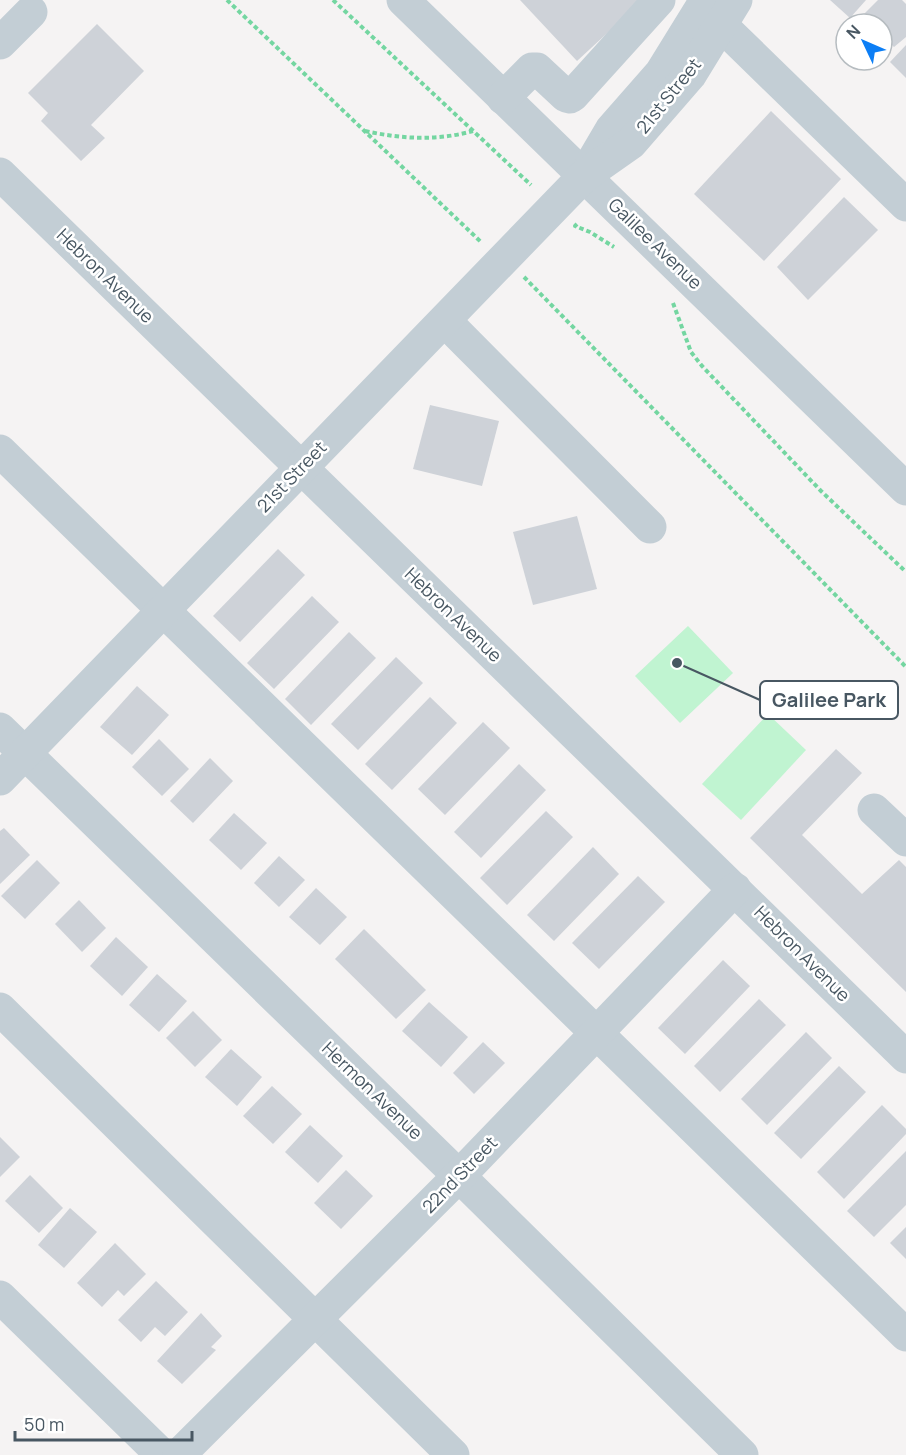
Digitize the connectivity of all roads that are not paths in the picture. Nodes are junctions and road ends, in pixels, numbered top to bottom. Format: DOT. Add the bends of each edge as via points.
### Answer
graph roads {
  1 [pos="403,0"];
  2 [pos="659,0"];
  3 [pos="721,9"];
  4 [pos="30,12"];
  5 [pos="0,43"];
  6 [pos="503,98"];
  7 [pos="0,174"];
  8 [pos="584,176"];
  9 [pos="906,205"];
  10 [pos="445,321"];
  11 [pos="0,451"];
  12 [pos="301,468"];
  13 [pos="906,489"];
  14 [pos="650,527"];
  15 [pos="164,611"];
  16 [pos="0,729"];
  17 [pos="25,753"];
  18 [pos="0,779"];
  19 [pos="874,810"];
  20 [pos="906,840"];
  21 [pos="735,889"];
  22 [pos="0,1009"];
  23 [pos="596,1033"];
  24 [pos="906,1057"];
  25 [pos="459,1176"];
  26 [pos="0,1297"];
  27 [pos="315,1320"];
  28 [pos="906,1335"];
  29 [pos="162,1455"];
  30 [pos="179,1455"];
  31 [pos="453,1455"];
  32 [pos="741,1455"];
  1 -- 6 [label="street, Galilee Avenue"];
  2 -- 6 [label="street" via="570,97 532,69"];
  3 -- 8 [label="street, 21st Street" via="690,75 631,143"];
  3 -- 9 [label="street"];
  4 -- 5 [label="street"];
  6 -- 8 [label="street, Galilee Avenue"];
  7 -- 12 [label="street, Hebron Avenue"];
  8 -- 10 [label="street, 21st Street"];
  8 -- 13 [label="street, Galilee Avenue"];
  10 -- 12 [label="street, 21st Street"];
  10 -- 14 [label="street"];
  11 -- 15 [label="street"];
  12 -- 15 [label="street, 21st Street"];
  12 -- 21 [label="street, Hebron Avenue"];
  15 -- 17 [label="street, 21st Street"];
  15 -- 23 [label="street"];
  16 -- 17 [label="street, Hermon Avenue"];
  17 -- 18 [label="street, 21st Street"];
  17 -- 25 [label="street, Hermon Avenue"];
  19 -- 20 [label="street"];
  21 -- 23 [label="street, 22nd Street"];
  21 -- 24 [label="street, Hebron Avenue"];
  22 -- 27 [label="street"];
  23 -- 25 [label="street, 22nd Street"];
  23 -- 28 [label="street"];
  25 -- 27 [label="street, 22nd Street"];
  25 -- 32 [label="street, Hermon Avenue"];
  26 -- 29 [label="street"];
  27 -- 30 [label="street, 22nd Street"];
  27 -- 31 [label="street"];
}
